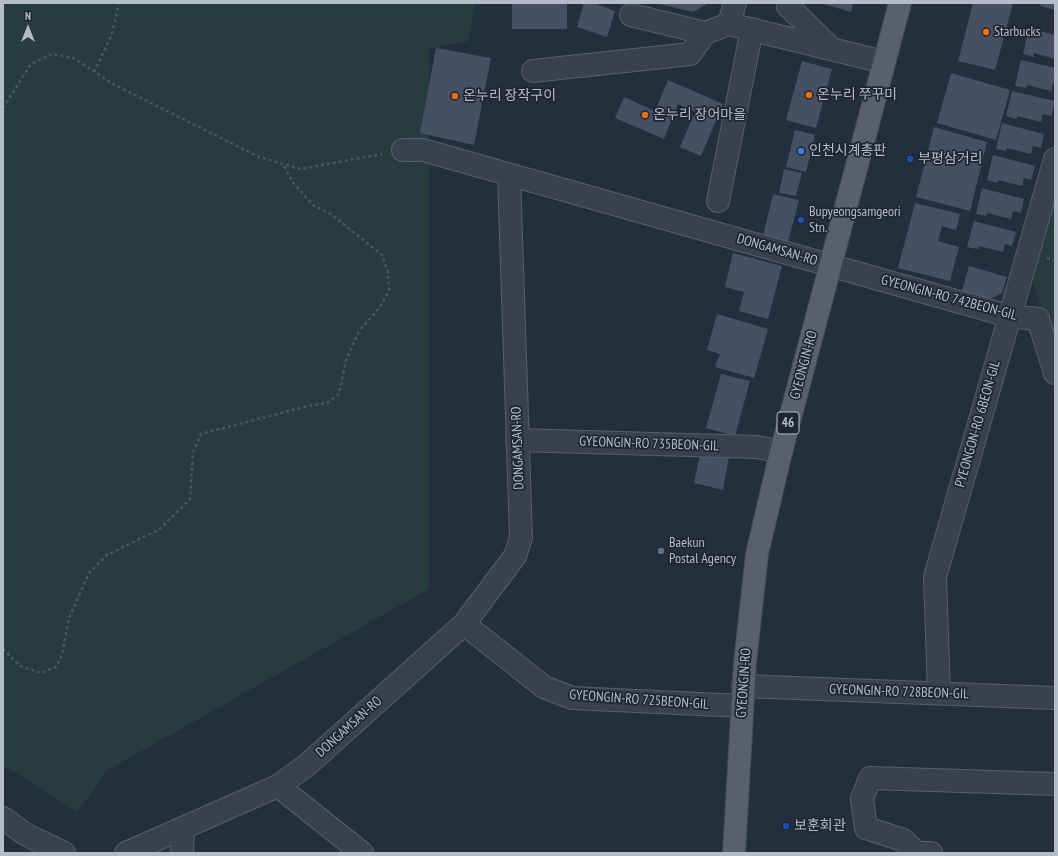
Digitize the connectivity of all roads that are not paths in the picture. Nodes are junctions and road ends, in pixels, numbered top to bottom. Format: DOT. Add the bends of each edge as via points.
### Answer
graph roads {
  1 [pos="735,3"];
  2 [pos="789,3"];
  3 [pos="900,3"];
  4 [pos="631,15"];
  5 [pos="729,24"];
  6 [pos="752,29"];
  7 [pos="705,33"];
  8 [pos="831,48"];
  9 [pos="884,62"];
  10 [pos="533,71"];
  11 [pos="403,150"];
  12 [pos="1055,159"];
  13 [pos="509,175"];
  14 [pos="718,201"];
  15 [pos="831,265"];
  16 [pos="1009,316"];
  17 [pos="1055,373"];
  18 [pos="517,440"];
  19 [pos="781,452"];
  20 [pos="464,624"];
  21 [pos="939,693"];
  22 [pos="743,696"];
  23 [pos="1055,698"];
  24 [pos="1055,784"];
  25 [pos="278,786"];
  26 [pos="3,818"];
  27 [pos="183,828"];
  28 [pos="24,844"];
  29 [pos="358,851"];
  30 [pos="64,853"];
  31 [pos="126,853"];
  32 [pos="182,853"];
  33 [pos="734,853"];
  34 [pos="917,853"];
  35 [pos="931,853"];
  1 -- 5 [label="lane"];
  2 -- 8 [label="lane" via="788,6"];
  3 -- 9 [label="main road, GYEONGIN-RO / 46"];
  4 -- 7 [label="lane"];
  5 -- 6 [label="lane"];
  5 -- 7 [label="lane"];
  6 -- 8 [label="lane"];
  6 -- 14 [label="lane"];
  7 -- 10 [label="lane" via="690,54"];
  8 -- 9 [label="lane"];
  9 -- 15 [label="main road, GYEONGIN-RO / 46"];
  11 -- 13 [label="lane" via="423,150"];
  12 -- 16 [label="lane, PYEONGON-RO 6BEON-GIL"];
  13 -- 15 [label="lane, DONGAMSAN-RO"];
  13 -- 18 [label="lane, DONGAMSAN-RO"];
  15 -- 16 [label="lane, GYEONGIN-RO 742BEON-GIL"];
  15 -- 19 [label="main road, GYEONGIN-RO / 46"];
  16 -- 17 [label="lane, GYEONGIN-RO 742BEON-GIL" via="1038,319"];
  16 -- 21 [label="lane, PYEONGON-RO 6BEON-GIL" via="935,577"];
  18 -- 19 [label="lane, GYEONGIN-RO 735BEON-GIL" via="757,447"];
  18 -- 20 [label="lane, DONGAMSAN-RO" via="521,538 515,556"];
  19 -- 22 [label="main road, GYEONGIN-RO / 46" via="757,554"];
  20 -- 22 [label="lane, GYEONGIN-RO 725BEON-GIL" via="544,687 572,698"];
  20 -- 25 [label="lane, DONGAMSAN-RO" via="307,765"];
  21 -- 22 [label="lane, GYEONGIN-RO 728BEON-GIL"];
  21 -- 23 [label="lane, GYEONGIN-RO 728BEON-GIL"];
  22 -- 33 [label="main road, GYEONGIN-RO / 46"];
  24 -- 34 [label="lane" via="870,778 862,798 866,828 903,840"];
  25 -- 27 [label="lane, DONGAMSAN-RO"];
  25 -- 29 [label="lane"];
  26 -- 28 [label="lane"];
  27 -- 31 [label="lane, DONGAMSAN-RO"];
  27 -- 32 [label="lane"];
  28 -- 30 [label="lane"];
  34 -- 35 [label="lane"];
}
